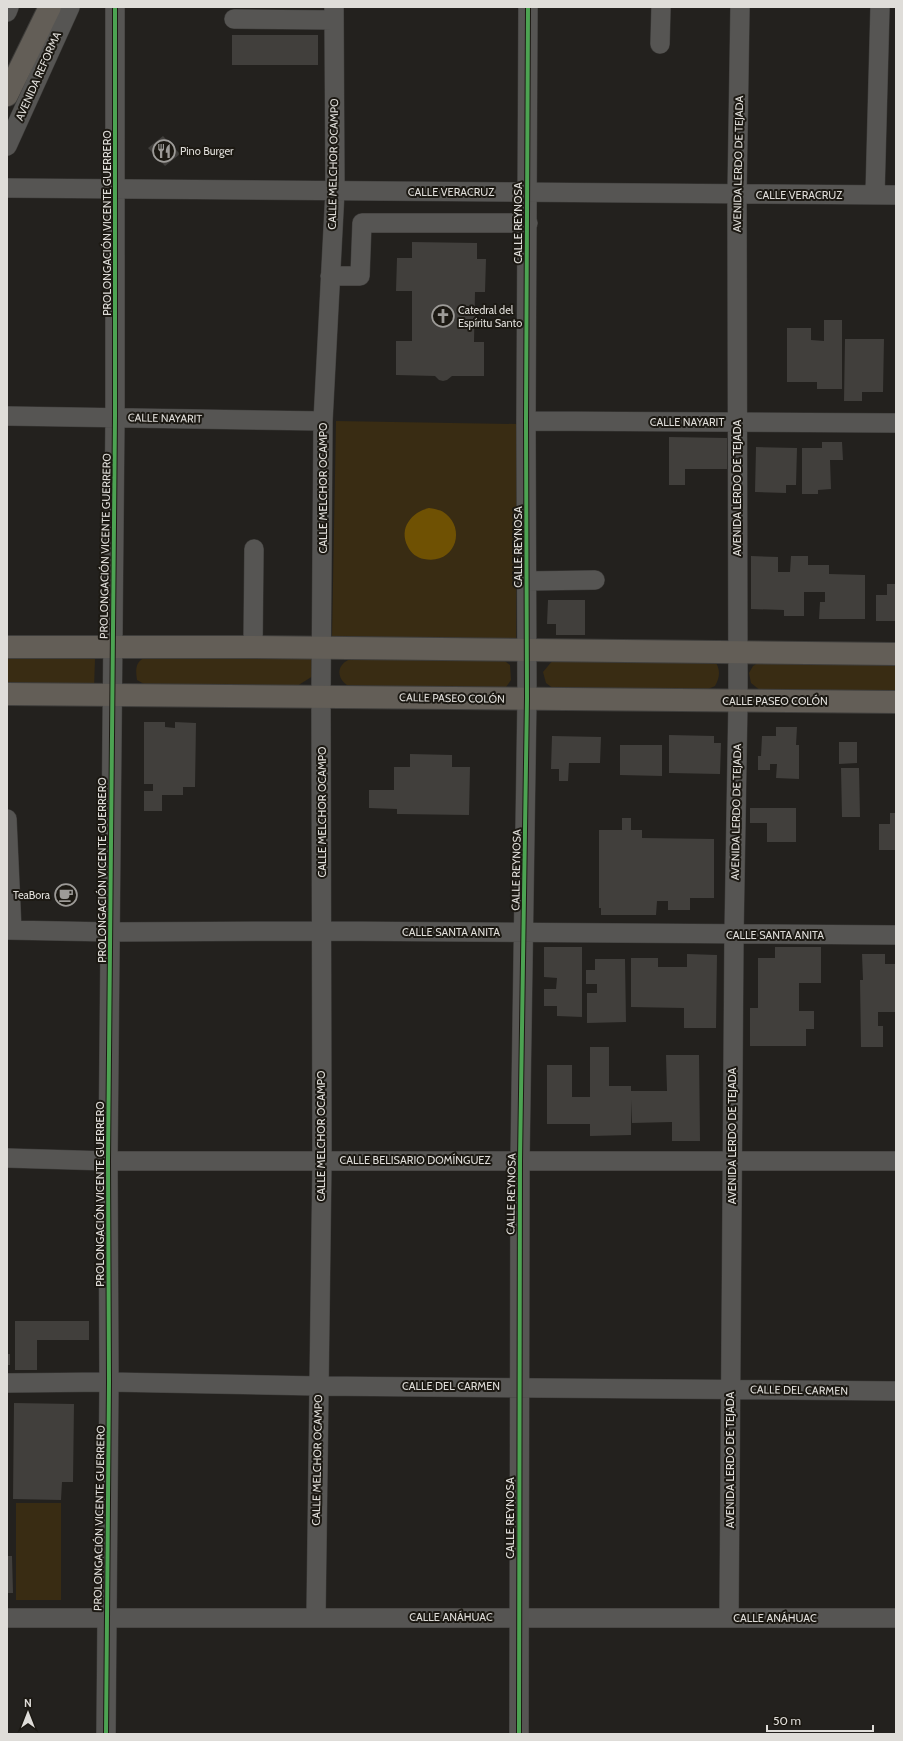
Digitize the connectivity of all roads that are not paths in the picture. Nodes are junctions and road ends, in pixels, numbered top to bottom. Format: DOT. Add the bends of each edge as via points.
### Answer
graph roads {
  1 [pos="9,7"];
  2 [pos="32,7"];
  3 [pos="50,7"];
  4 [pos="70,7"];
  5 [pos="115,7"];
  6 [pos="528,7"];
  7 [pos="661,7"];
  8 [pos="740,7"];
  9 [pos="880,7"];
  10 [pos="7,12"];
  11 [pos="334,14"];
  12 [pos="234,19"];
  13 [pos="660,44"];
  14 [pos="7,60"];
  15 [pos="7,95"];
  16 [pos="7,146"];
  17 [pos="7,188"];
  18 [pos="116,189"];
  19 [pos="334,191"];
  20 [pos="528,192"];
  21 [pos="737,194"];
  22 [pos="875,195"];
  23 [pos="896,195"];
  24 [pos="528,223"];
  25 [pos="330,276"];
  26 [pos="7,416"];
  27 [pos="115,417"];
  28 [pos="323,420"];
  29 [pos="526,422"];
  30 [pos="737,423"];
  31 [pos="896,423"];
  32 [pos="254,549"];
  33 [pos="595,580"];
  34 [pos="527,581"];
  35 [pos="7,647"];
  36 [pos="113,647"];
  37 [pos="253,647"];
  38 [pos="323,649"];
  39 [pos="527,650"];
  40 [pos="738,652"];
  41 [pos="896,654"];
  42 [pos="7,694"];
  43 [pos="112,696"];
  44 [pos="321,696"];
  45 [pos="527,698"];
  46 [pos="738,701"];
  47 [pos="896,702"];
  48 [pos="7,819"];
  49 [pos="10,930"];
  50 [pos="323,931"];
  51 [pos="111,932"];
  52 [pos="524,932"];
  53 [pos="734,935"];
  54 [pos="896,935"];
  55 [pos="7,1158"];
  56 [pos="322,1160"];
  57 [pos="520,1160"];
  58 [pos="732,1160"];
  59 [pos="108,1161"];
  60 [pos="896,1161"];
  61 [pos="7,1382"];
  62 [pos="109,1382"];
  63 [pos="318,1386"];
  64 [pos="518,1387"];
  65 [pos="731,1389"];
  66 [pos="896,1391"];
  67 [pos="107,1617"];
  68 [pos="518,1617"];
  69 [pos="729,1617"];
  70 [pos="7,1618"];
  71 [pos="316,1618"];
  72 [pos="896,1618"];
  73 [pos="106,1734"];
  74 [pos="518,1734"];
  1 -- 10 [label="street"];
  2 -- 14 [label="main road"];
  3 -- 15 [label="main road, AVENIDA REFORMA"];
  4 -- 16 [label="street, AVENIDA REFORMA"];
  5 -- 18 [label="street, PROLONGACIÓN VICENTE GUERRERO"];
  6 -- 20 [label="street, CALLE REYNOSA"];
  7 -- 13 [label="street"];
  8 -- 21 [label="street, AVENIDA LERDO DE TEJADA"];
  9 -- 22 [label="street"];
  11 -- 12 [label="street"];
  11 -- 19 [label="street, CALLE MELCHOR OCAMPO"];
  17 -- 18 [label="street, CALLE VERACRUZ"];
  18 -- 19 [label="street, CALLE VERACRUZ"];
  18 -- 27 [label="street, PROLONGACIÓN VICENTE GUERRERO"];
  19 -- 20 [label="street, CALLE VERACRUZ"];
  19 -- 25 [label="street, CALLE MELCHOR OCAMPO"];
  20 -- 21 [label="street, CALLE VERACRUZ"];
  20 -- 24 [label="street, CALLE REYNOSA"];
  21 -- 22 [label="street, CALLE VERACRUZ"];
  21 -- 30 [label="street, AVENIDA LERDO DE TEJADA"];
  22 -- 23 [label="street, CALLE VERACRUZ"];
  24 -- 25 [label="street" via="362,223 360,276"];
  24 -- 29 [label="street, CALLE REYNOSA"];
  25 -- 28 [label="street, CALLE MELCHOR OCAMPO"];
  26 -- 27 [label="street, CALLE NAYARIT"];
  27 -- 28 [label="street, CALLE NAYARIT"];
  27 -- 36 [label="street, PROLONGACIÓN VICENTE GUERRERO"];
  28 -- 38 [label="street, CALLE MELCHOR OCAMPO"];
  29 -- 30 [label="street, CALLE NAYARIT"];
  29 -- 34 [label="street, CALLE REYNOSA"];
  30 -- 31 [label="street, CALLE NAYARIT"];
  30 -- 40 [label="street, AVENIDA LERDO DE TEJADA"];
  32 -- 37 [label="street"];
  33 -- 34 [label="street"];
  34 -- 39 [label="street, CALLE REYNOSA"];
  35 -- 36 [label="main road"];
  36 -- 37 [label="main road"];
  36 -- 43 [label="street, PROLONGACIÓN VICENTE GUERRERO"];
  37 -- 38 [label="main road"];
  38 -- 39 [label="main road"];
  38 -- 44 [label="street, CALLE MELCHOR OCAMPO"];
  39 -- 40 [label="main road"];
  39 -- 45 [label="street, CALLE REYNOSA"];
  40 -- 41 [label="main road"];
  40 -- 46 [label="street, AVENIDA LERDO DE TEJADA"];
  42 -- 43 [label="main road, CALLE PASEO COLÓN"];
  43 -- 44 [label="main road, CALLE PASEO COLÓN"];
  43 -- 51 [label="street, PROLONGACIÓN VICENTE GUERRERO"];
  44 -- 45 [label="main road, CALLE PASEO COLÓN"];
  44 -- 50 [label="street, CALLE MELCHOR OCAMPO"];
  45 -- 46 [label="main road, CALLE PASEO COLÓN"];
  45 -- 52 [label="street, CALLE REYNOSA"];
  46 -- 47 [label="main road, CALLE PASEO COLÓN"];
  46 -- 53 [label="street, AVENIDA LERDO DE TEJADA"];
  48 -- 49 [label="street"];
  49 -- 51 [label="street, CALLE SANTA ANITA"];
  50 -- 51 [label="street, CALLE SANTA ANITA"];
  50 -- 52 [label="street, CALLE SANTA ANITA"];
  50 -- 56 [label="street, CALLE MELCHOR OCAMPO"];
  51 -- 59 [label="street, PROLONGACIÓN VICENTE GUERRERO"];
  52 -- 53 [label="street, CALLE SANTA ANITA"];
  52 -- 57 [label="street, CALLE REYNOSA"];
  53 -- 54 [label="street, CALLE SANTA ANITA"];
  53 -- 58 [label="street, AVENIDA LERDO DE TEJADA"];
  55 -- 59 [label="street, CALLE BELISARIO DOMÍNGUEZ"];
  56 -- 57 [label="street, CALLE BELISARIO DOMÍNGUEZ"];
  56 -- 59 [label="street, CALLE BELISARIO DOMÍNGUEZ"];
  56 -- 63 [label="street, CALLE MELCHOR OCAMPO"];
  57 -- 58 [label="street, CALLE BELISARIO DOMÍNGUEZ"];
  57 -- 64 [label="street, CALLE REYNOSA"];
  58 -- 60 [label="street, CALLE BELISARIO DOMÍNGUEZ"];
  58 -- 65 [label="street, AVENIDA LERDO DE TEJADA"];
  59 -- 62 [label="street, PROLONGACIÓN VICENTE GUERRERO"];
  61 -- 62 [label="street, CALLE DEL CARMEN"];
  62 -- 63 [label="street, CALLE DEL CARMEN"];
  62 -- 67 [label="street, PROLONGACIÓN VICENTE GUERRERO"];
  63 -- 64 [label="street, CALLE DEL CARMEN"];
  63 -- 71 [label="street, CALLE MELCHOR OCAMPO"];
  64 -- 65 [label="street, CALLE DEL CARMEN"];
  64 -- 68 [label="street, CALLE REYNOSA"];
  65 -- 66 [label="street, CALLE DEL CARMEN"];
  65 -- 69 [label="street, AVENIDA LERDO DE TEJADA"];
  67 -- 70 [label="street, CALLE ANÁHUAC"];
  67 -- 71 [label="street, CALLE ANÁHUAC"];
  67 -- 73 [label="street, PROLONGACIÓN VICENTE GUERRERO"];
  68 -- 69 [label="street, CALLE ANÁHUAC"];
  68 -- 71 [label="street, CALLE ANÁHUAC"];
  68 -- 74 [label="street, CALLE REYNOSA"];
  69 -- 72 [label="street, CALLE ANÁHUAC"];
}
